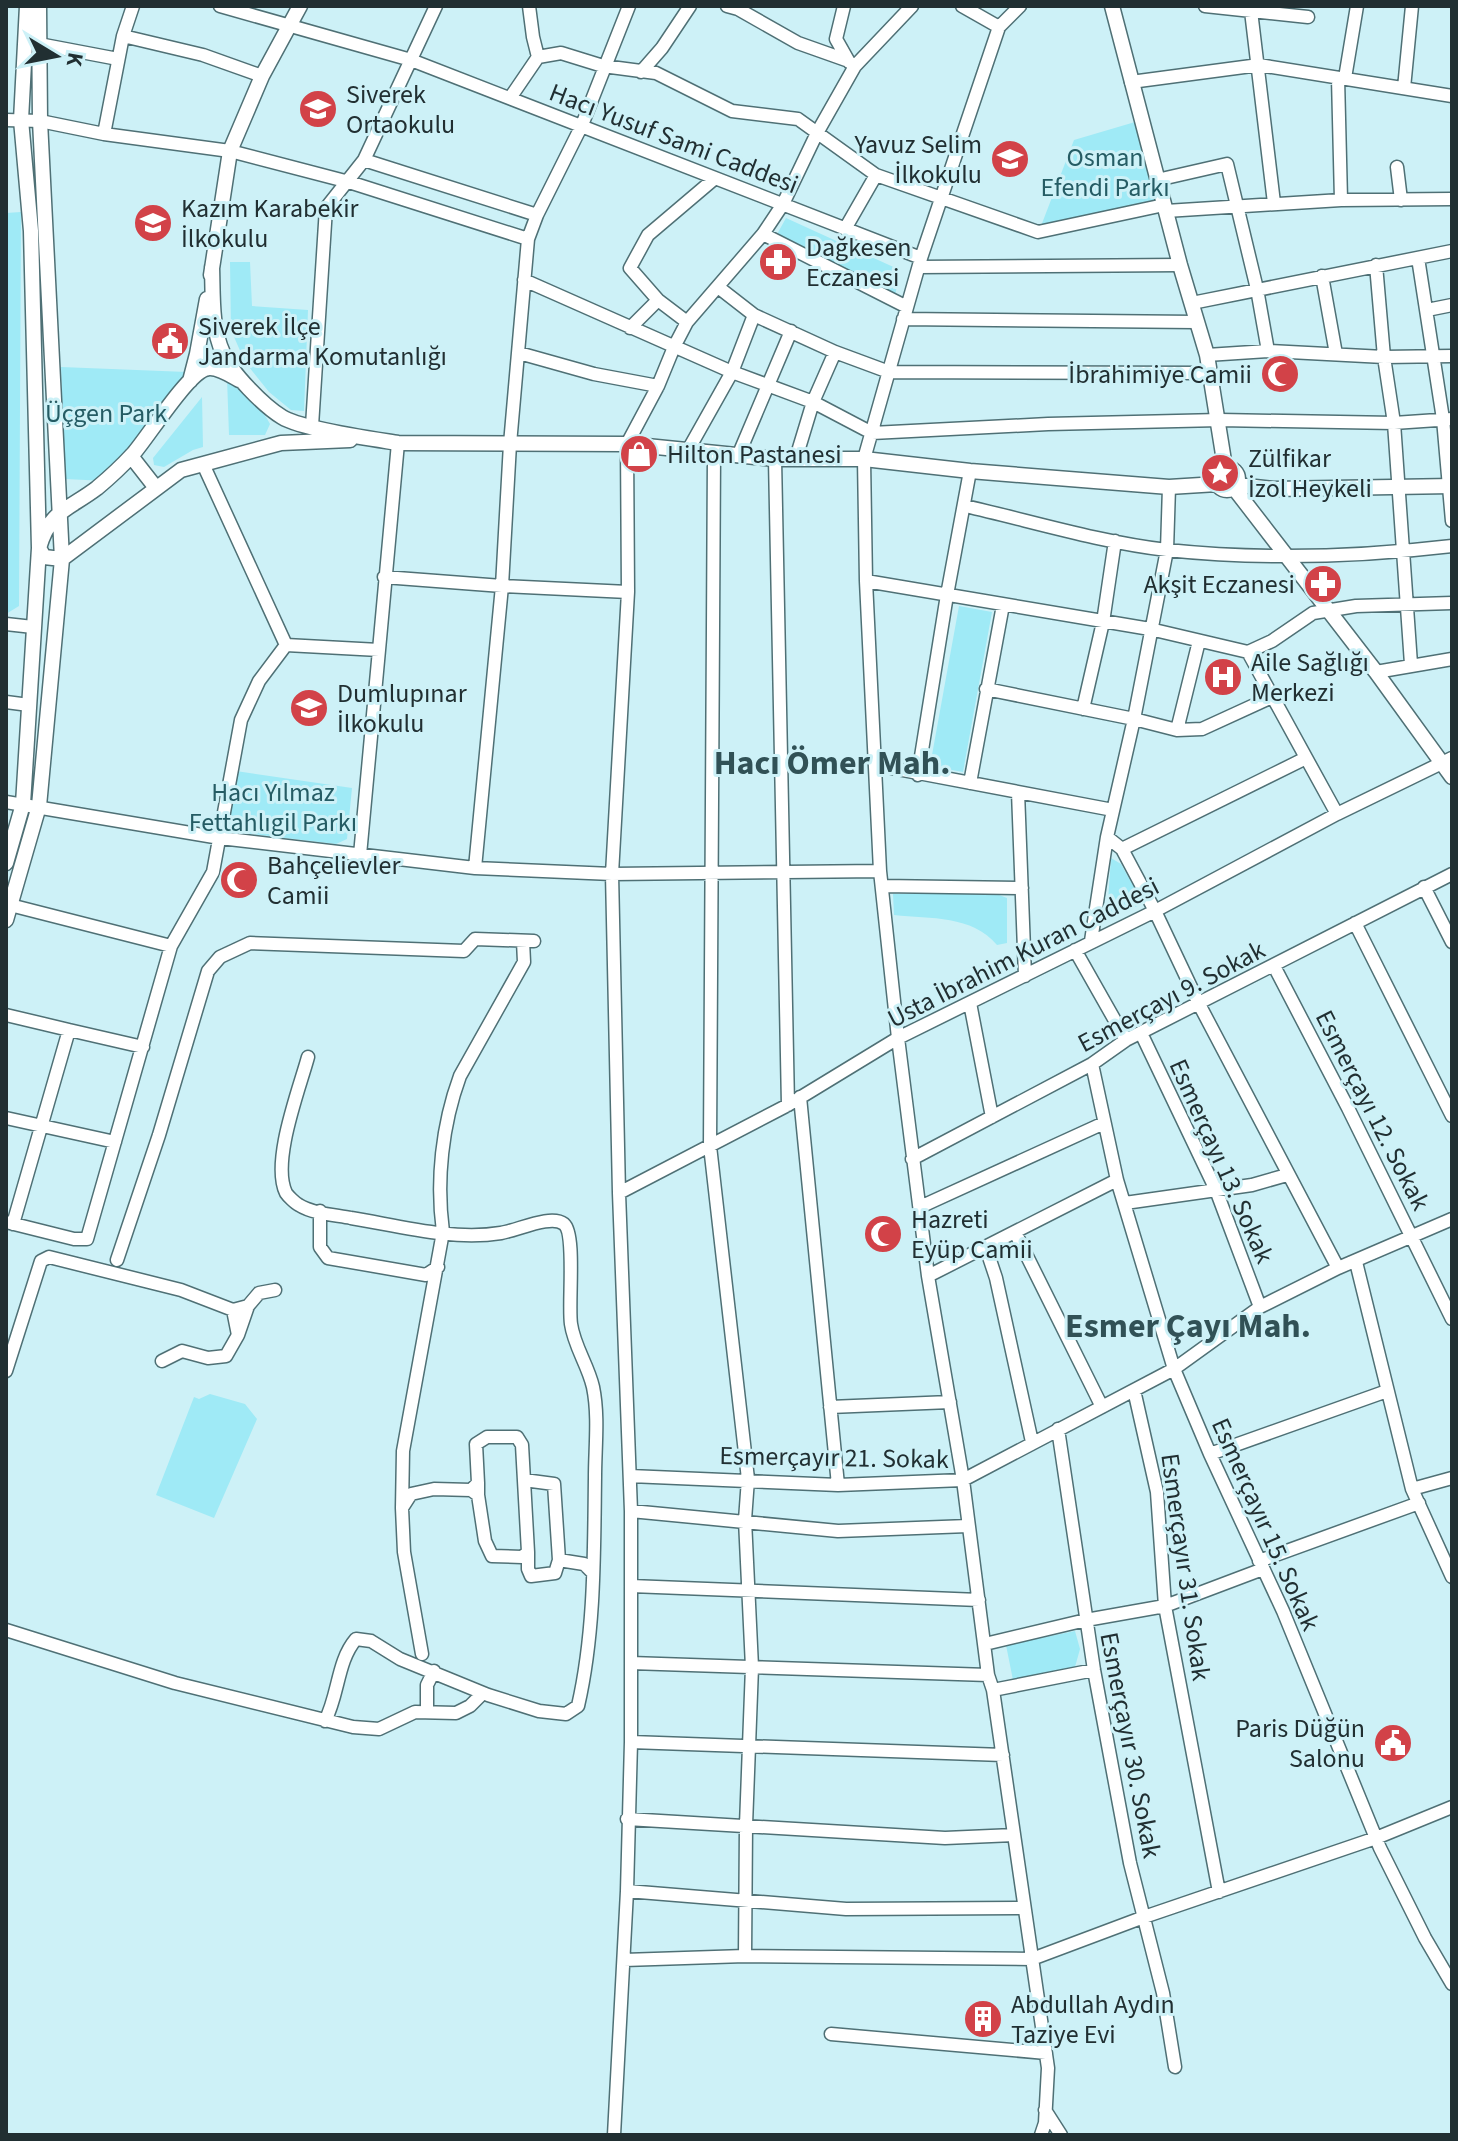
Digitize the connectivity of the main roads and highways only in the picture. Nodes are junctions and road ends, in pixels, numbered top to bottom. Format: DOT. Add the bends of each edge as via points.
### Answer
graph roads {
  1 [pos="27,6"];
  2 [pos="39,6"];
  3 [pos="300,6"];
  4 [pos="1112,6"];
  5 [pos="14,120"];
  6 [pos="212,267"];
  7 [pos="190,381"];
  8 [pos="244,383"];
  9 [pos="283,418"];
  10 [pos="371,439"];
  11 [pos="281,443"];
  12 [pos="131,456"];
  13 [pos="1225,467"];
  14 [pos="1217,484"];
  15 [pos="1235,486"];
  16 [pos="1450,486"];
  17 [pos="156,488"];
  18 [pos="59,513"];
  19 [pos="39,548"];
  20 [pos="62,559"];
  21 [pos="1448,760"];
  22 [pos="1452,777"];
  23 [pos="6,863"];
  24 [pos="6,920"];
  1 -- 5 [label="main road"];
  2 -- 18 [label="main road"];
  3 -- 6 [label="main road" via="230,151"];
  4 -- 13 [label="main road" via="1212,373"];
  5 -- 19 [label="main road" via="31,231"];
  6 -- 7 [label="main road"];
  6 -- 8 [label="main road" via="223,354"];
  7 -- 8 [label="main road" via="205,369 217,369"];
  7 -- 12 [label="main road"];
  8 -- 9 [label="main road"];
  9 -- 10 [label="main road"];
  9 -- 11 [label="main road"];
  10 -- 11 [label="main road"];
  10 -- 14 [label="main road" via="627,444 1169,487"];
  11 -- 17 [label="main road" via="181,470"];
  12 -- 17 [label="main road"];
  12 -- 18 [label="main road"];
  13 -- 14 [label="main road" via="1218,472"];
  13 -- 15 [label="main road" via="1235,470"];
  14 -- 15 [label="main road" via="1224,490"];
  15 -- 16 [label="main road"];
  15 -- 21 [label="main road"];
  17 -- 20 [label="main road"];
  18 -- 19 [label="main road" via="44,529"];
  18 -- 20 [label="main road"];
  19 -- 20 [label="main road" via="44,557"];
  19 -- 23 [label="main road" via="23,804"];
  20 -- 24 [label="main road" via="39,806"];
  21 -- 22 [label="main road"];
}
